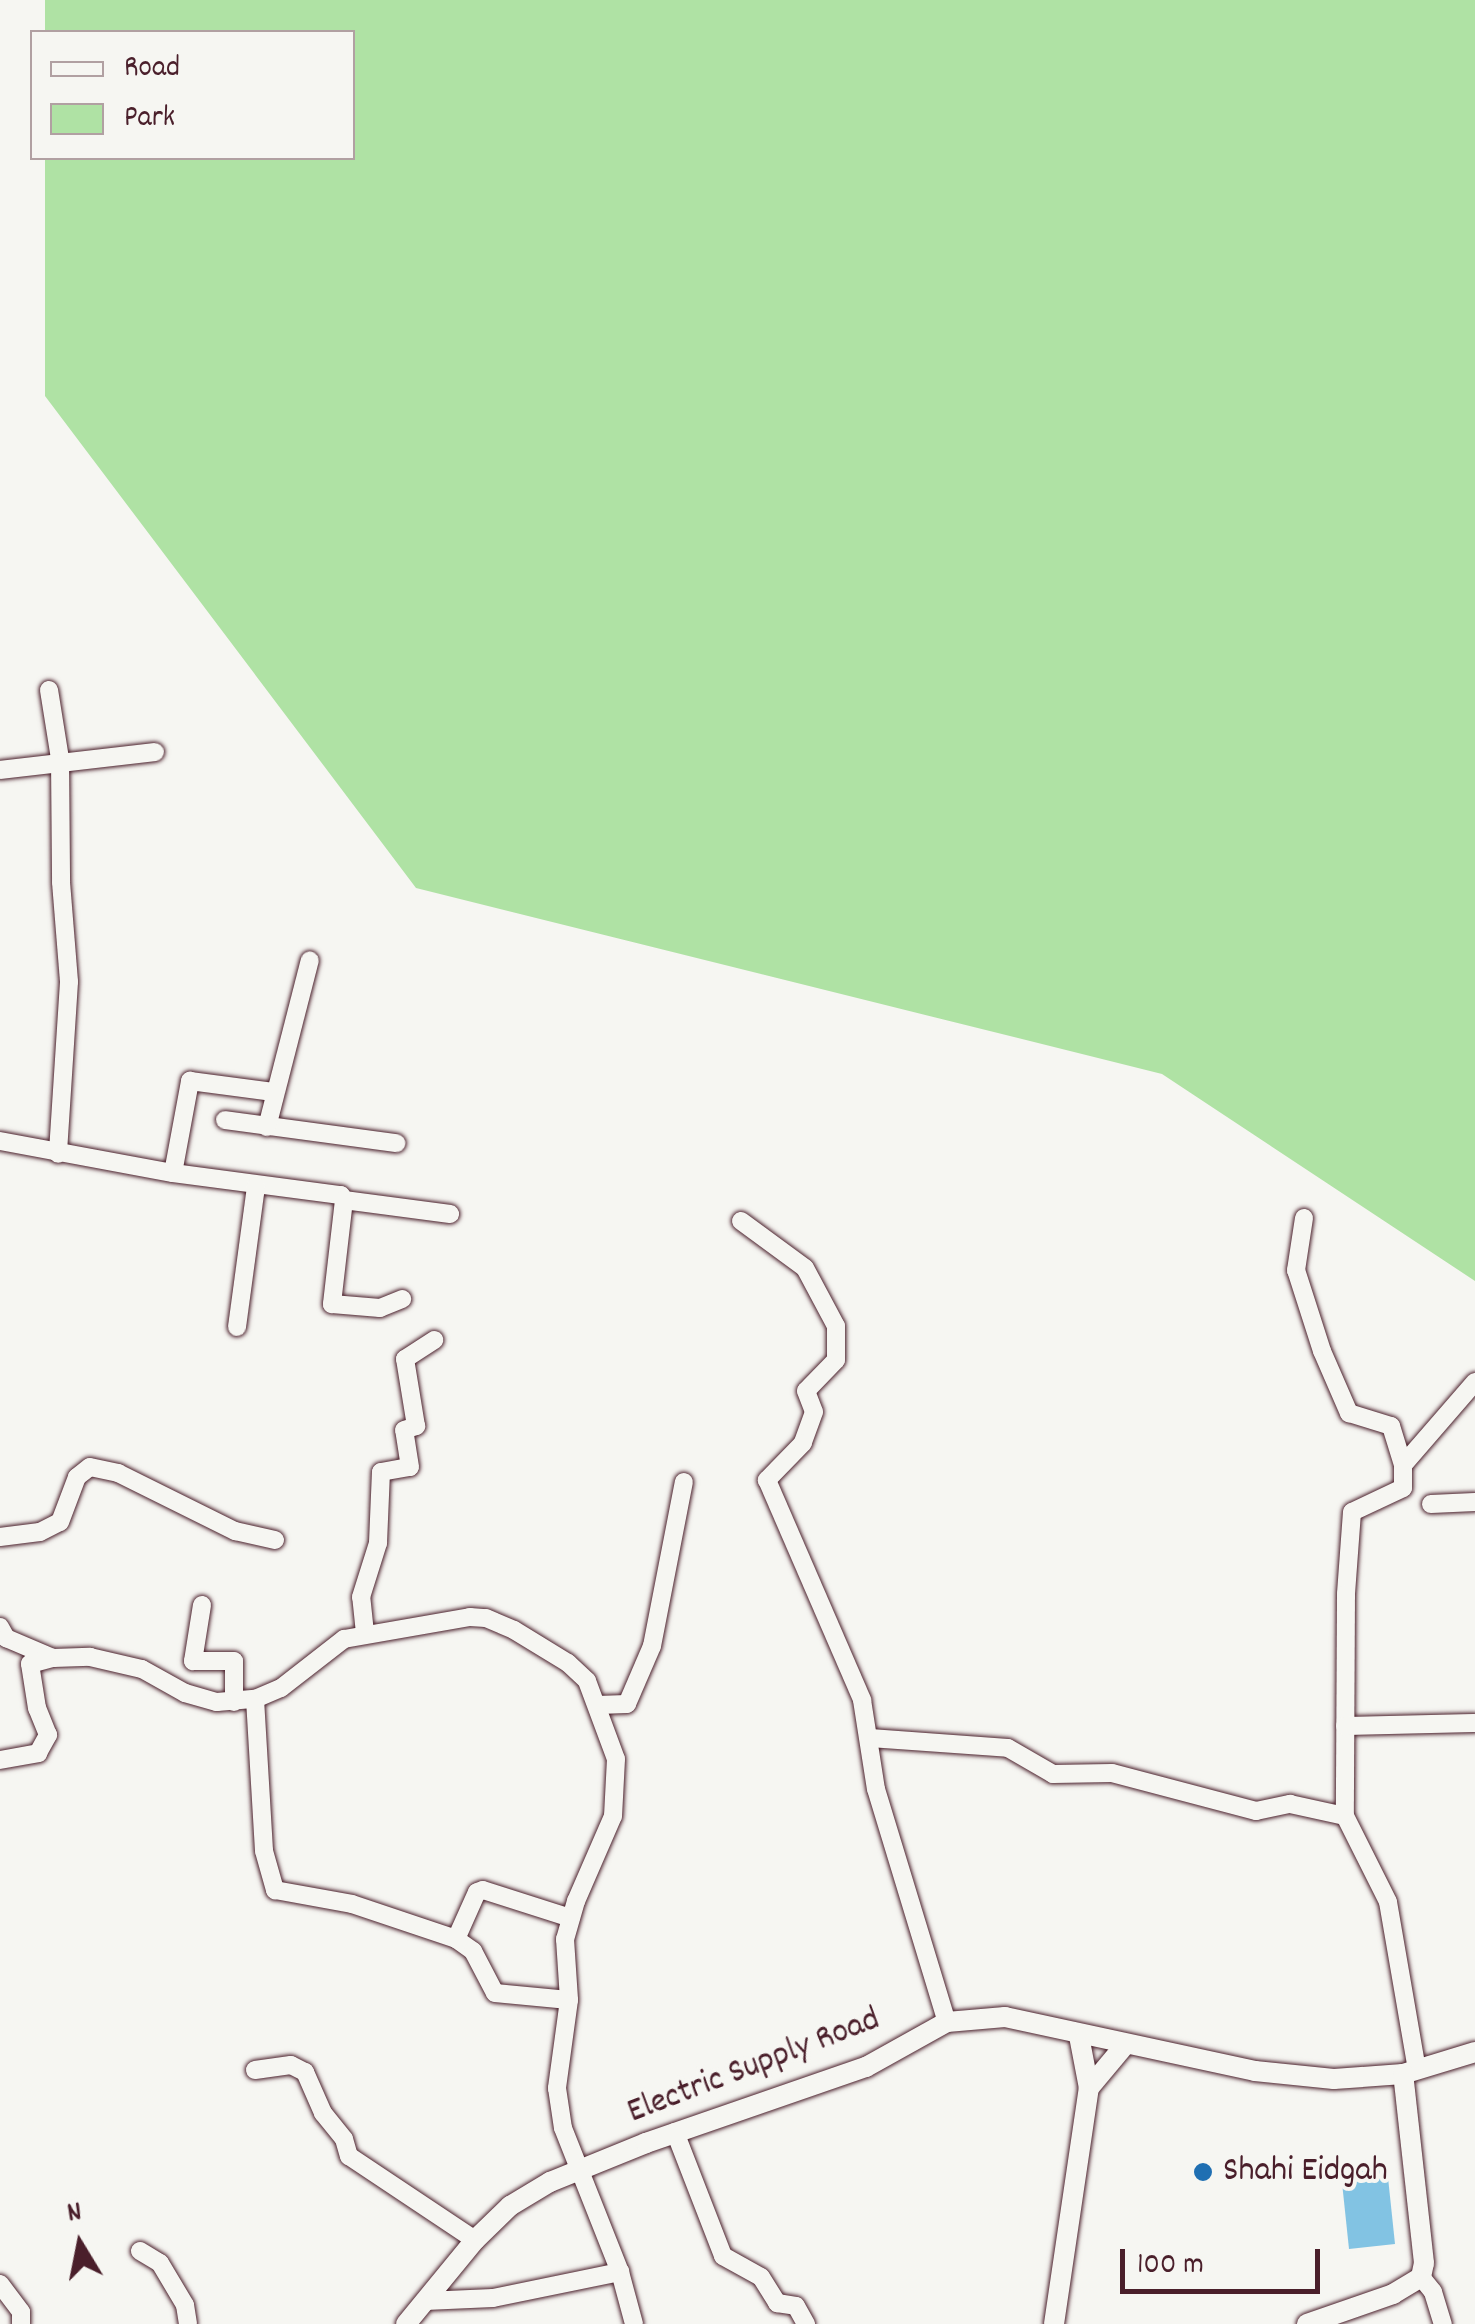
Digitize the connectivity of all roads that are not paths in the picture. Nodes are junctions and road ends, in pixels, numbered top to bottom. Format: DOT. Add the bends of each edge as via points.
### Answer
graph roads {
  1 [pos="49,690"];
  2 [pos="156,752"];
  3 [pos="60,760"];
  4 [pos="0,770"];
  5 [pos="310,960"];
  6 [pos="273,1092"];
  7 [pos="226,1120"];
  8 [pos="267,1128"];
  9 [pos="0,1142"];
  10 [pos="396,1143"];
  11 [pos="58,1154"];
  12 [pos="173,1173"];
  13 [pos="256,1186"];
  14 [pos="344,1200"];
  15 [pos="450,1214"];
  16 [pos="1304,1218"];
  17 [pos="741,1221"];
  18 [pos="402,1299"];
  19 [pos="237,1327"];
  20 [pos="434,1340"];
  21 [pos="1475,1382"];
  22 [pos="1475,1405"];
  23 [pos="1444,1417"];
  24 [pos="1403,1465"];
  25 [pos="684,1482"];
  26 [pos="1475,1502"];
  27 [pos="1431,1504"];
  28 [pos="0,1537"];
  29 [pos="275,1540"];
  30 [pos="202,1605"];
  31 [pos="0,1627"];
  32 [pos="365,1633"];
  33 [pos="53,1658"];
  34 [pos="255,1700"];
  35 [pos="234,1702"];
  36 [pos="598,1705"];
  37 [pos="1475,1722"];
  38 [pos="1345,1726"];
  39 [pos="870,1738"];
  40 [pos="0,1760"];
  41 [pos="1345,1816"];
  42 [pos="571,1918"];
  43 [pos="456,1939"];
  44 [pos="569,2000"];
  45 [pos="947,2022"];
  46 [pos="1080,2036"];
  47 [pos="1124,2045"];
  48 [pos="1475,2052"];
  49 [pos="256,2070"];
  50 [pos="1410,2072"];
  51 [pos="1089,2088"];
  52 [pos="675,2132"];
  53 [pos="578,2171"];
  54 [pos="475,2240"];
  55 [pos="140,2251"];
  56 [pos="620,2272"];
  57 [pos="1421,2277"];
  58 [pos="0,2284"];
  59 [pos="425,2301"];
  60 [pos="1360,2315"];
  61 [pos="22,2324"];
  62 [pos="188,2324"];
  63 [pos="406,2324"];
  64 [pos="634,2324"];
  65 [pos="806,2324"];
  66 [pos="1054,2324"];
  67 [pos="1307,2324"];
  68 [pos="1442,2324"];
  1 -- 3 [label="street"];
  2 -- 3 [label="street"];
  3 -- 4 [label="street"];
  3 -- 11 [label="street" via="69,982"];
  5 -- 6 [label="street"];
  6 -- 8 [label="street"];
  6 -- 12 [label="street" via="190,1081"];
  7 -- 8 [label="street"];
  8 -- 10 [label="street"];
  9 -- 11 [label="street"];
  11 -- 12 [label="street"];
  12 -- 13 [label="street"];
  13 -- 14 [label="street" via="340,1194"];
  13 -- 19 [label="street"];
  14 -- 15 [label="street"];
  14 -- 18 [label="street" via="332,1304 380,1308"];
  16 -- 24 [label="street" via="1296,1270 1322,1351 1349,1413 1391,1426"];
  17 -- 39 [label="street" via="806,1268 836,1326 836,1360 806,1392 814,1412 804,1443 767,1480 862,1700"];
  20 -- 32 [label="street" via="405,1359 416,1426 404,1430 410,1467 382,1472 378,1543 360,1597"];
  21 -- 23 [label="street"];
  22 -- 23 [label="street"];
  23 -- 24 [label="street"];
  24 -- 38 [label="street" via="1403,1488 1352,1512"];
  25 -- 36 [label="street" via="652,1646 627,1704"];
  26 -- 27 [label="street"];
  28 -- 29 [label="street" via="60,1522 77,1477 90,1467 118,1473 235,1530"];
  30 -- 35 [label="street" via="194,1661 234,1660"];
  31 -- 33 [label="street" via="6,1638"];
  32 -- 34 [label="street" via="344,1639 282,1688"];
  32 -- 36 [label="street" via="486,1618 568,1663"];
  33 -- 35 [label="street" via="124,1665 185,1693"];
  33 -- 40 [label="street" via="30,1664 48,1735 38,1753"];
  34 -- 35 [label="street"];
  34 -- 43 [label="street" via="264,1851 275,1890 352,1904"];
  36 -- 42 [label="street" via="616,1758 612,1816"];
  37 -- 38 [label="street"];
  38 -- 41 [label="street"];
  39 -- 41 [label="street" via="1008,1748 1053,1774 1112,1773 1256,1811 1290,1804"];
  39 -- 45 [label="street" via="876,1789"];
  41 -- 50 [label="street" via="1388,1902"];
  42 -- 43 [label="street" via="483,1890"];
  42 -- 44 [label="street"];
  43 -- 44 [label="street" via="472,1952 495,1992"];
  44 -- 53 [label="street" via="557,2088"];
  45 -- 46 [label="main road, Electric Supply Road" via="1005,2017"];
  45 -- 52 [label="main road, Electric Supply Road" via="866,2067"];
  46 -- 47 [label="main road, Electric Supply Road"];
  46 -- 51 [label="main road"];
  47 -- 50 [label="main road, Electric Supply Road" via="1334,2079"];
  47 -- 51 [label="main road"];
  48 -- 50 [label="main road, Electric Supply Road"];
  49 -- 54 [label="street" via="292,2064 305,2072 349,2156"];
  50 -- 57 [label="main road"];
  51 -- 66 [label="main road"];
  52 -- 53 [label="main road, Electric Supply Road"];
  52 -- 65 [label="street" via="716,2245 731,2262 761,2277 777,2304 796,2306"];
  53 -- 54 [label="main road, Electric Supply Road" via="510,2206"];
  53 -- 56 [label="street"];
  54 -- 59 [label="main road, Electric Supply Road"];
  55 -- 62 [label="street" via="160,2262 186,2305"];
  56 -- 59 [label="street" via="493,2298"];
  56 -- 64 [label="street"];
  57 -- 60 [label="main road"];
  57 -- 68 [label="street"];
  58 -- 61 [label="street"];
  59 -- 63 [label="main road, Electric Supply Road"];
  60 -- 67 [label="main road"];
}
